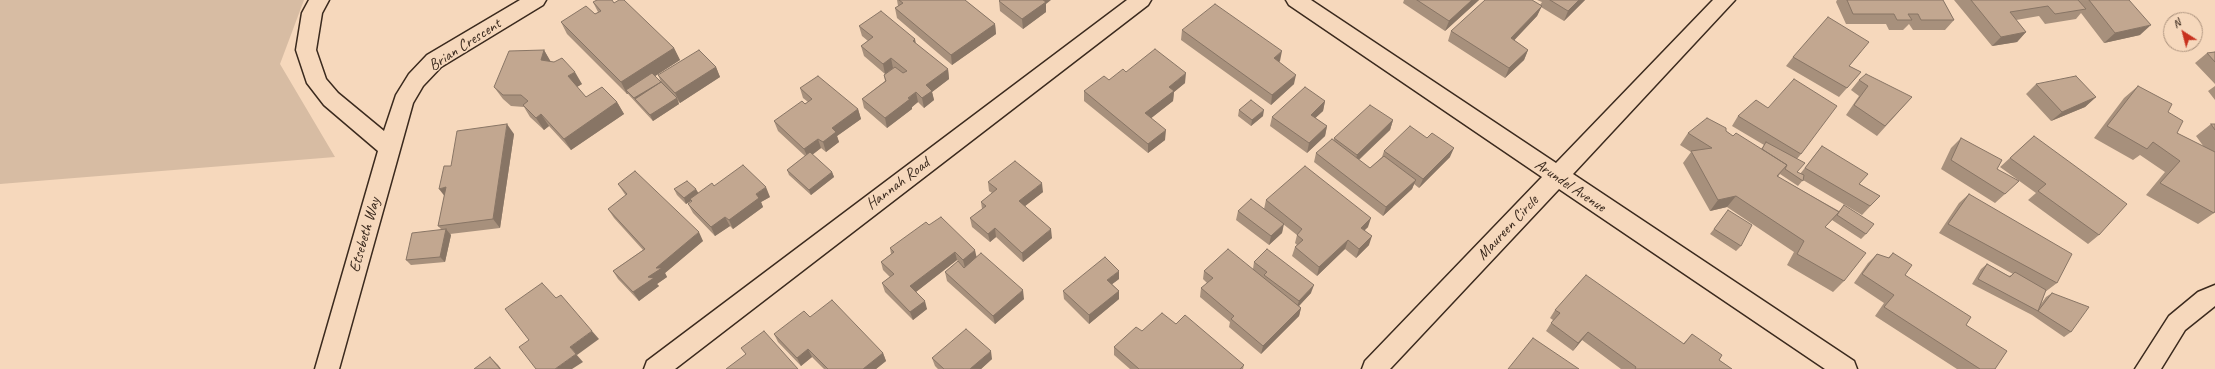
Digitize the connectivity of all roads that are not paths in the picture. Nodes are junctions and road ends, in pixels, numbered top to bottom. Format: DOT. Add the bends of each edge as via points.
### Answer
graph roads {
  1 [pos="319,0"];
  2 [pos="536,0"];
  3 [pos="1141,0"];
  4 [pos="1296,0"];
  5 [pos="1725,0"];
  6 [pos="403,101"];
  7 [pos="389,148"];
  8 [pos="1556,177"];
  9 [pos="2215,295"];
  10 [pos="327,369"];
  11 [pos="656,369"];
  12 [pos="1374,369"];
  13 [pos="1845,369"];
  14 [pos="2147,369"];
  1 -- 7 [label="street" via="312,13 306,50 317,82 331,99"];
  2 -- 6 [label="street, Brian Crescent" via="434,61 416,80"];
  3 -- 11 [label="street, Hannah Road"];
  4 -- 8 [label="street, Arundel Avenue"];
  5 -- 8 [label="street, Maureen Circle"];
  6 -- 7 [label="street, Etsebeth Way"];
  7 -- 10 [label="street, Etsebeth Way"];
  8 -- 12 [label="street, Maureen Circle"];
  8 -- 13 [label="street, Arundel Avenue"];
  9 -- 14 [label="street" via="2206,299 2177,323"];
}
